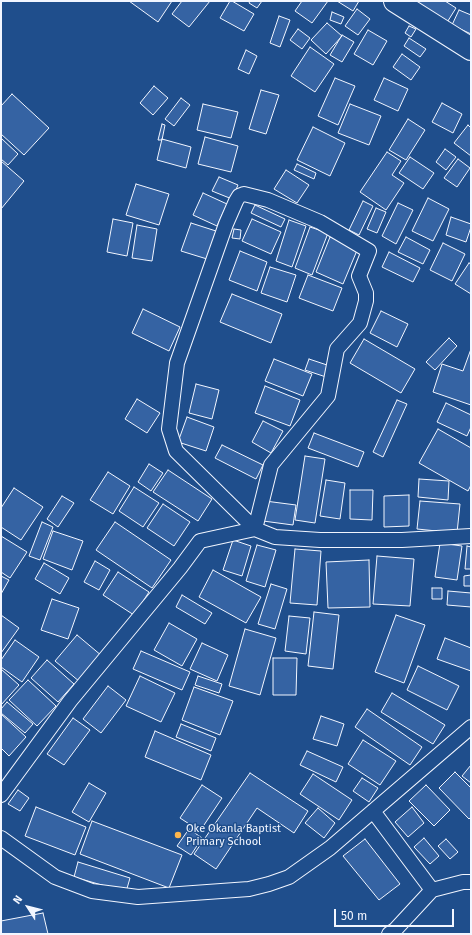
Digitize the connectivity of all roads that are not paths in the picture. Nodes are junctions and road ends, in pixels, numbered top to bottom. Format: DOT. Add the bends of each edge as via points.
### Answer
graph roads {
  1 [pos="394,1"];
  2 [pos="471,49"];
  3 [pos="255,529"];
  4 [pos="471,536"];
  5 [pos="471,727"];
  6 [pos="1,795"];
  7 [pos="373,811"];
  8 [pos="1,838"];
  9 [pos="471,882"];
  10 [pos="432,890"];
  11 [pos="389,934"];
  1 -- 2 [label="main road"];
  3 -- 3 [label="street" via="176,451 168,429 177,363 226,224 236,201 244,194 268,200 320,222 369,251 359,276 366,293 360,323 337,349 328,396 271,465"];
  3 -- 4 [label="street" via="275,537 320,540 402,540"];
  3 -- 6 [label="street" via="200,541 70,701"];
  5 -- 7 [label="street"];
  7 -- 8 [label="street" via="330,848 289,877 249,889 229,891 138,897 92,891 54,877"];
  7 -- 10 [label="street"];
  9 -- 10 [label="street"];
  10 -- 11 [label="street"];
}
